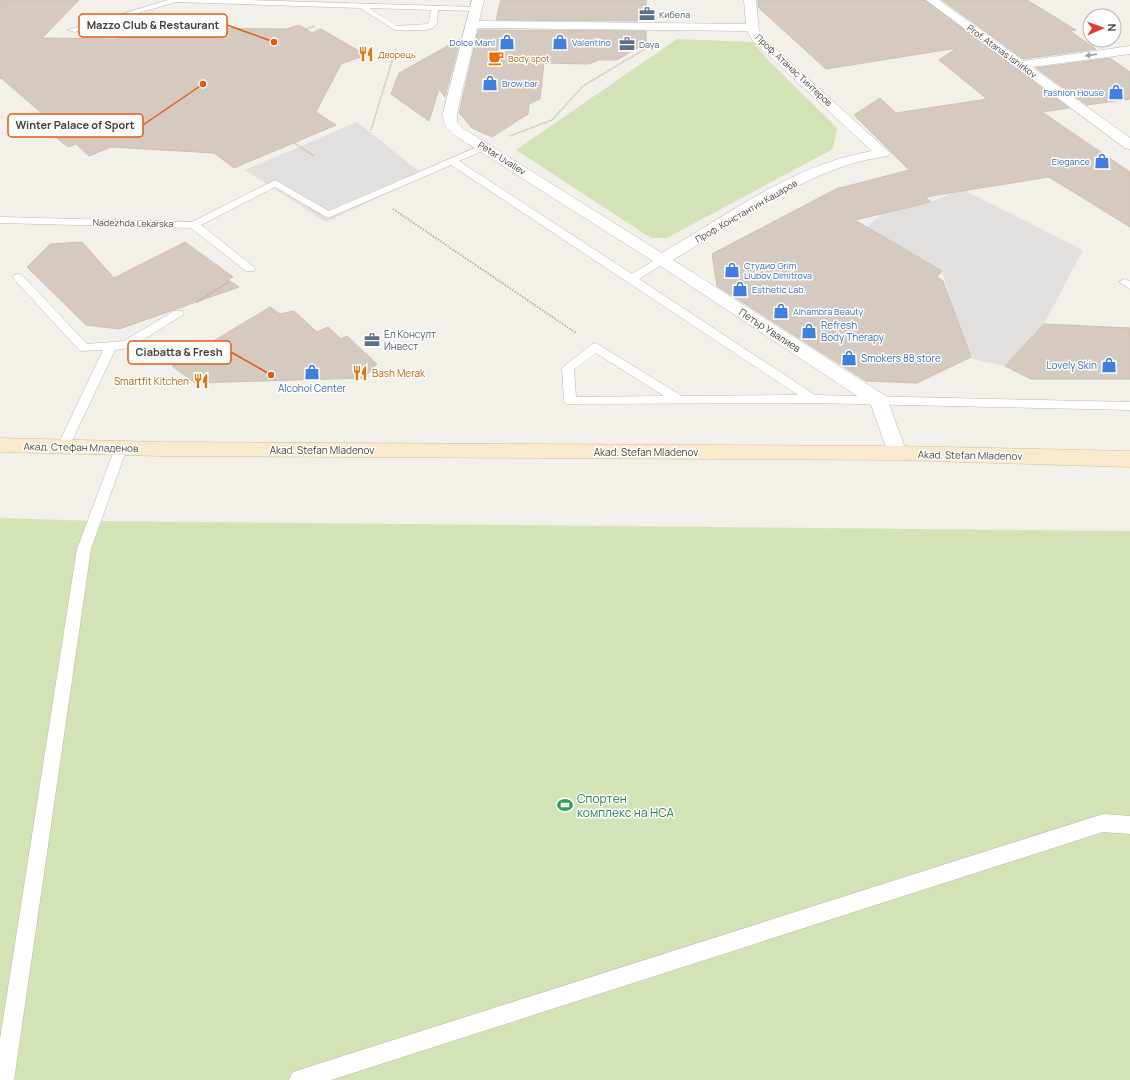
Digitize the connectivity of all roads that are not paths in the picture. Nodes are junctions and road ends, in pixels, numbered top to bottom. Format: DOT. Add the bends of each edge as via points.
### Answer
graph roads {
  1 [pos="176,0"];
  2 [pos="406,0"];
  3 [pos="750,0"];
  4 [pos="932,0"];
  5 [pos="477,5"];
  6 [pos="363,7"];
  7 [pos="397,8"];
  8 [pos="435,8"];
  9 [pos="472,24"];
  10 [pos="753,28"];
  11 [pos="72,30"];
  12 [pos="1130,50"];
  13 [pos="1020,65"];
  14 [pos="1130,145"];
  15 [pos="484,147"];
  16 [pos="855,158"];
  17 [pos="452,161"];
  18 [pos="0,220"];
  19 [pos="194,225"];
  20 [pos="662,260"];
  21 [pos="250,269"];
  22 [pos="18,277"];
  23 [pos="630,280"];
  24 [pos="178,314"];
  25 [pos="111,346"];
  26 [pos="813,399"];
  27 [pos="680,400"];
  28 [pos="879,400"];
  29 [pos="1130,406"];
  30 [pos="0,445"];
  31 [pos="63,447"];
  32 [pos="121,448"];
  33 [pos="897,453"];
  34 [pos="1130,459"];
  35 [pos="1130,825"];
  36 [pos="4,1080"];
  37 [pos="299,1080"];
  1 -- 6 [label="lane"];
  1 -- 11 [label="lane"];
  2 -- 7 [label="lane"];
  3 -- 10 [label="street"];
  4 -- 13 [label="street, Prof. Atanas Ishirkov"];
  5 -- 8 [label="lane"];
  5 -- 9 [label="street, Petar Uvaliev"];
  6 -- 7 [label="lane"];
  6 -- 8 [label="lane" via="395,28 430,26 433,23"];
  7 -- 8 [label="lane"];
  9 -- 10 [label="street"];
  9 -- 15 [label="street, Petar Uvaliev" via="450,113 450,123 459,132"];
  10 -- 16 [label="street, Проф. Атанас Тинтеров" via="757,38 883,153"];
  12 -- 13 [label="street, one-way"];
  13 -- 14 [label="street, Prof. Atanas Ishirkov"];
  15 -- 17 [label="lane"];
  15 -- 20 [label="street, Petar Uvaliev"];
  16 -- 20 [label="street, Проф. Константин Кацаров" via="783,188"];
  17 -- 19 [label="lane" via="328,215 275,183"];
  17 -- 23 [label="lane"];
  18 -- 19 [label="lane, Nadezhda Lekarska"];
  19 -- 21 [label="lane"];
  20 -- 23 [label="lane"];
  20 -- 28 [label="street, Петър Увалиев"];
  22 -- 25 [label="lane" via="84,348"];
  23 -- 26 [label="lane"];
  24 -- 25 [label="lane" via="126,345"];
  25 -- 31 [label="lane"];
  26 -- 27 [label="lane"];
  26 -- 28 [label="lane"];
  27 -- 27 [label="lane" via="596,347 568,368 570,401"];
  28 -- 29 [label="lane"];
  28 -- 33 [label="street"];
  30 -- 31 [label="street, Акад. Стефан Младенов"];
  31 -- 32 [label="street, Акад. Стефан Младенов"];
  32 -- 33 [label="street, Akad. Stefan Mladenov"];
  32 -- 36 [label="lane" via="84,549"];
  33 -- 34 [label="street, Akad. Stefan Mladenov"];
  35 -- 37 [label="lane" via="1103,823"];
}
